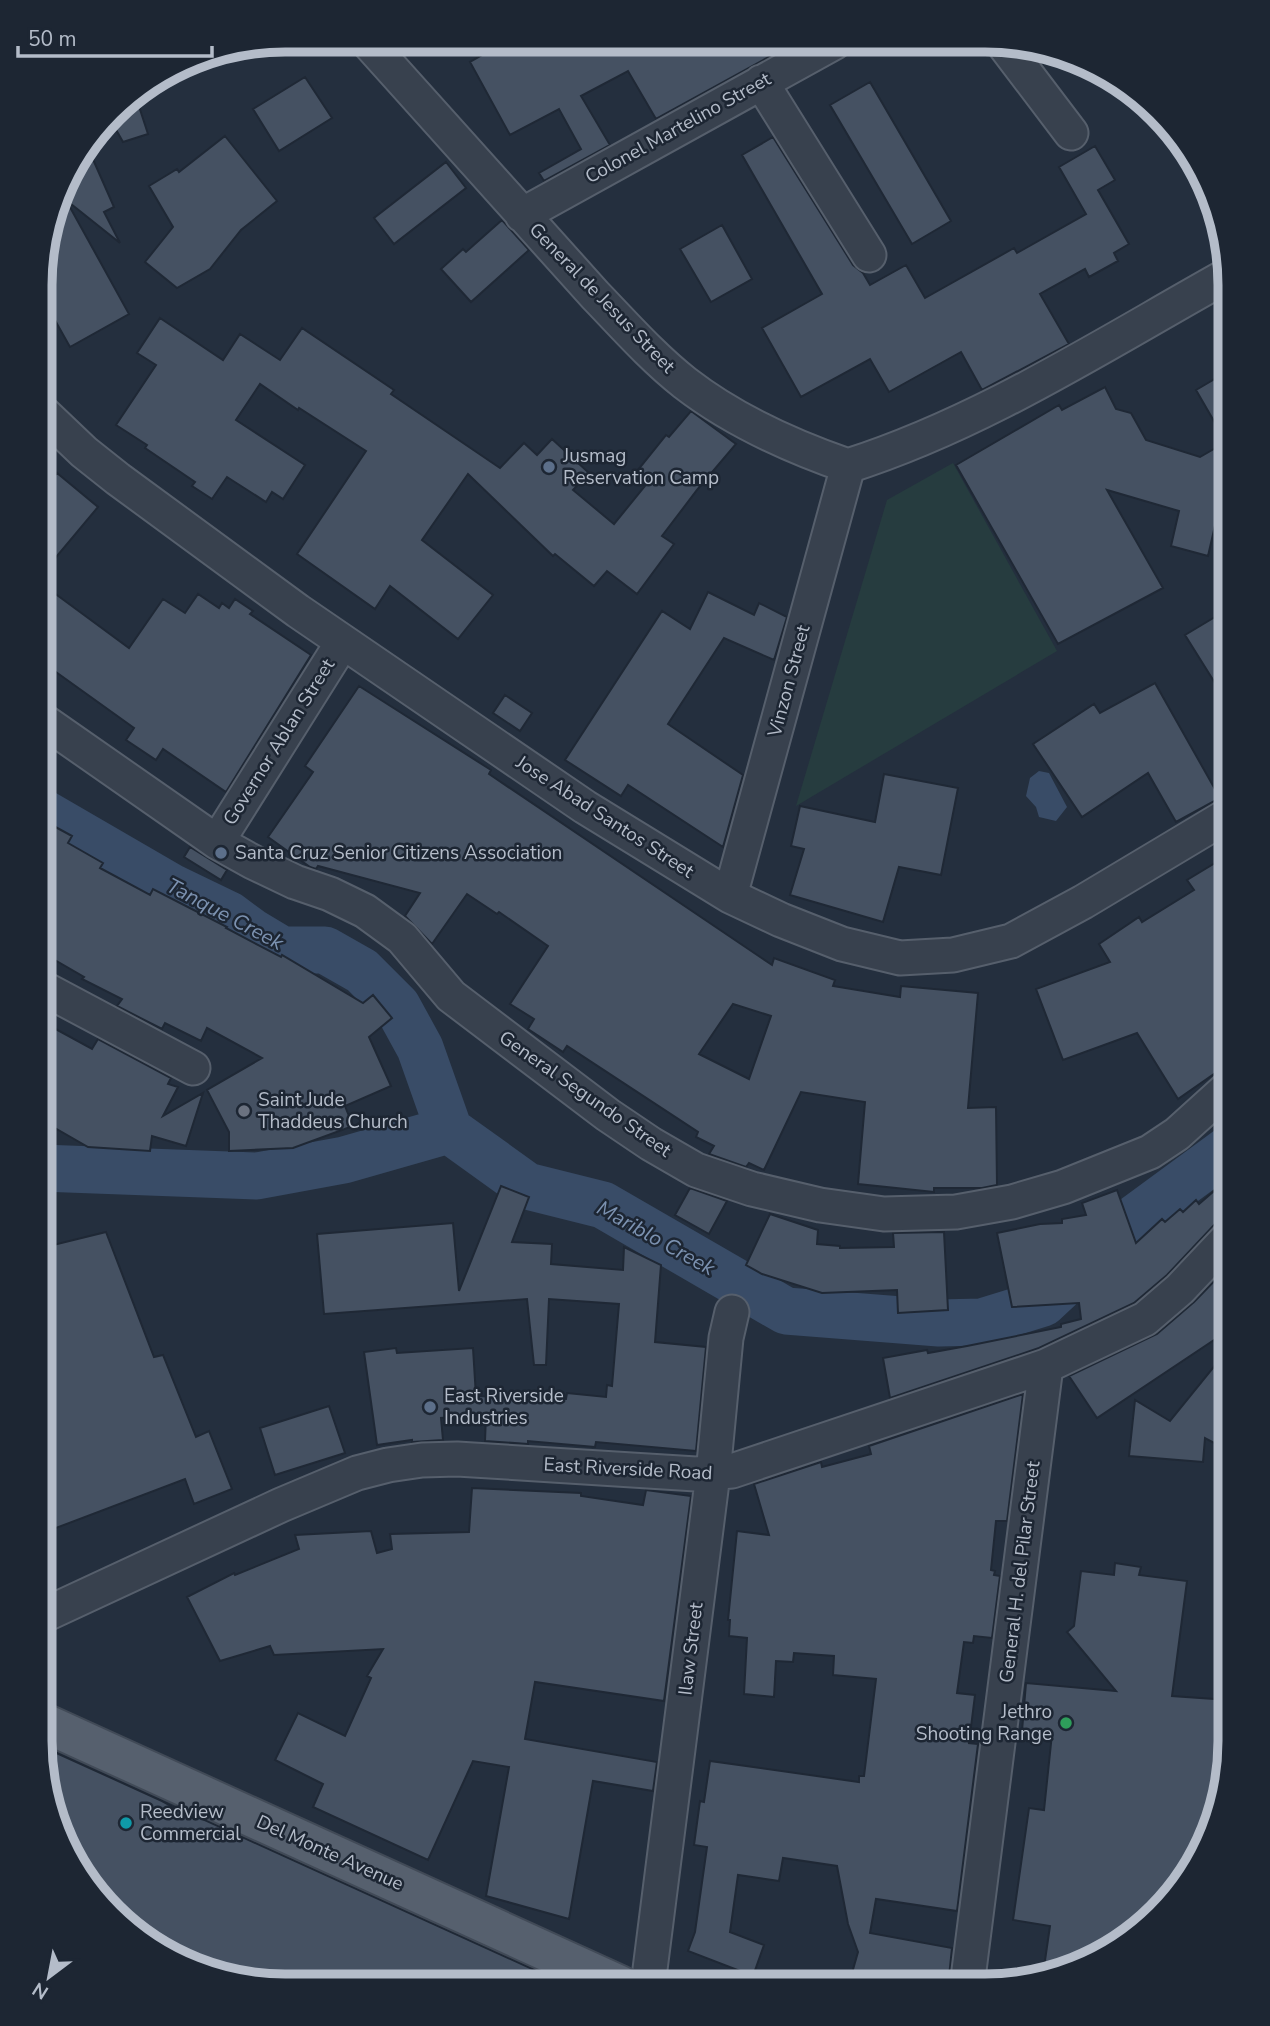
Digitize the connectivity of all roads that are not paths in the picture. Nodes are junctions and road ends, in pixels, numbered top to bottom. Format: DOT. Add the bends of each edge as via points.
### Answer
graph roads {
  1 [pos="377,52"];
  2 [pos="816,52"];
  3 [pos="1011,54"];
  4 [pos="761,82"];
  5 [pos="1070,133"];
  6 [pos="522,215"];
  7 [pos="869,255"];
  8 [pos="1218,281"];
  9 [pos="52,422"];
  10 [pos="848,466"];
  11 [pos="342,643"];
  12 [pos="52,727"];
  13 [pos="1218,821"];
  14 [pos="216,842"];
  15 [pos="730,897"];
  16 [pos="52,992"];
  17 [pos="193,1068"];
  18 [pos="1217,1097"];
  19 [pos="1217,1249"];
  20 [pos="732,1312"];
  21 [pos="1046,1366"];
  22 [pos="713,1474"];
  23 [pos="52,1611"];
  24 [pos="52,1726"];
  25 [pos="596,1974"];
  26 [pos="649,1974"];
  27 [pos="969,1974"];
  1 -- 6 [label="street, General de Jesus Street"];
  2 -- 4 [label="street, Colonel Martelino Street"];
  3 -- 5 [label="street"];
  4 -- 6 [label="street, Colonel Martelino Street"];
  4 -- 7 [label="street"];
  6 -- 10 [label="street, General de Jesus Street" via="683,382 778,439"];
  8 -- 10 [label="street" via="994,406"];
  9 -- 11 [label="street, Jose Abad Santos Street" via="118,479"];
  10 -- 15 [label="street, Vinzon Street"];
  11 -- 14 [label="street, Governor Ablan Street"];
  11 -- 15 [label="street, Jose Abad Santos Street" via="585,807"];
  12 -- 14 [label="street, General Segundo Street"];
  13 -- 15 [label="street, Jose Abad Santos Street" via="1011,941 953,955 900,958 842,944"];
  14 -- 18 [label="street, General Segundo Street" via="365,911 402,938 451,996 608,1115 696,1170 763,1192 884,1214 956,1212 1012,1202 1150,1152"];
  16 -- 17 [label="street"];
  19 -- 21 [label="street, East Riverside Road" via="1145,1319"];
  20 -- 22 [label="street, Ilaw Street"];
  21 -- 22 [label="street, East Riverside Road" via="746,1467"];
  21 -- 27 [label="street, General H. del Pilar Street"];
  22 -- 23 [label="street, East Riverside Road" via="457,1459 388,1465 356,1473 281,1505"];
  22 -- 26 [label="street, Ilaw Street"];
  24 -- 25 [label="main road, Del Monte Avenue"];
}
